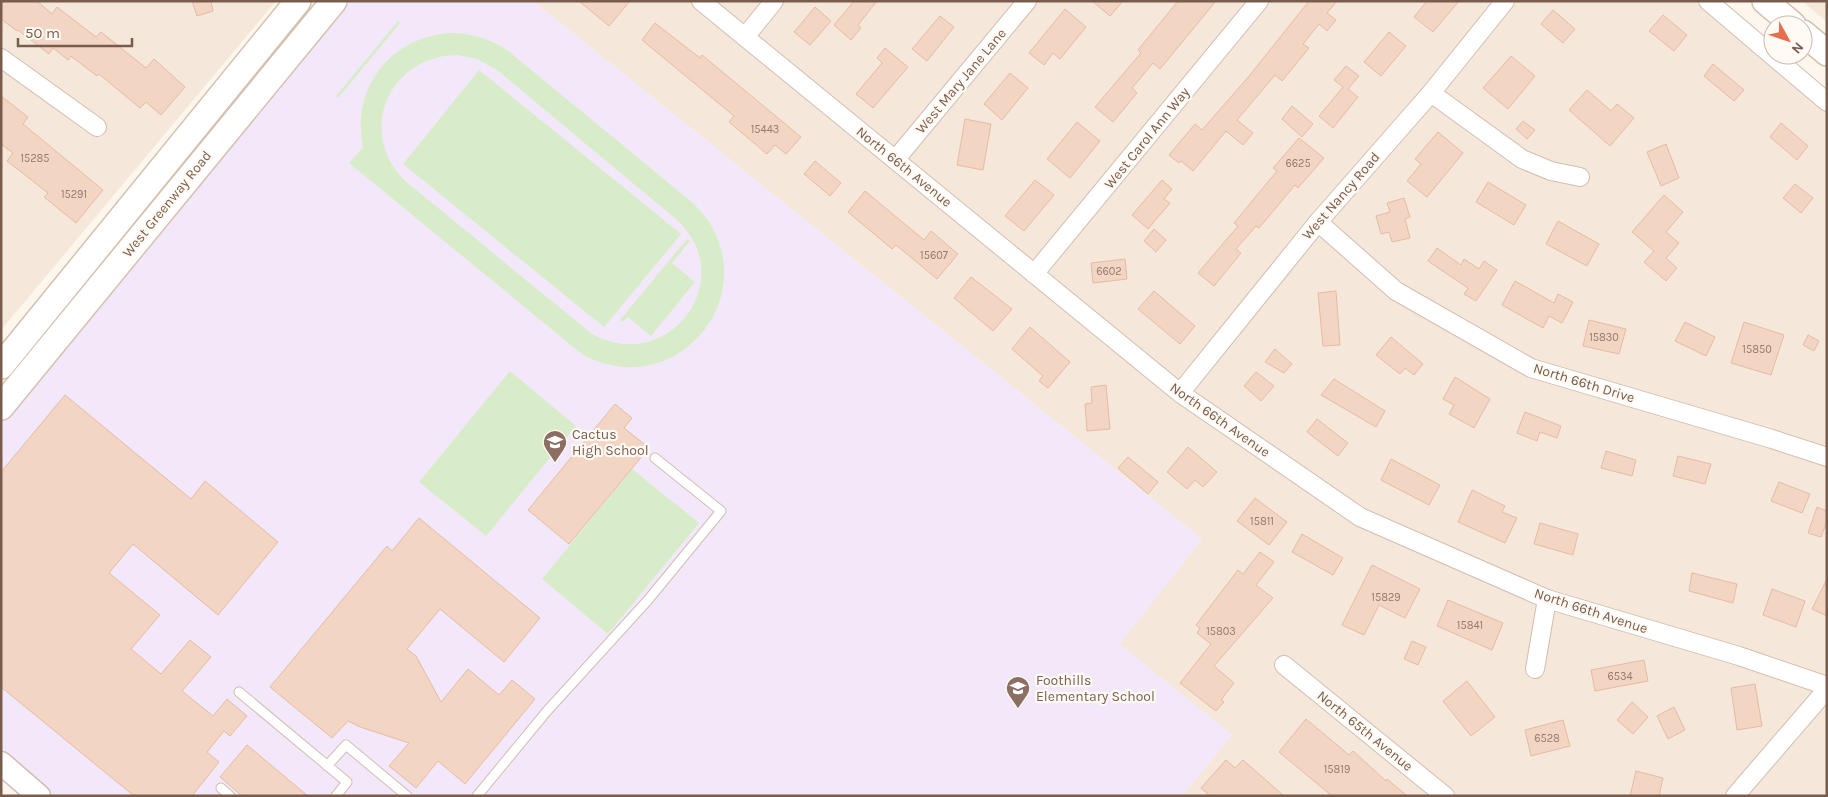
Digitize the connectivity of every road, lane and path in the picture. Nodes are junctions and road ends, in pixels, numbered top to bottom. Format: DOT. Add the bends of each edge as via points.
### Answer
graph roads {
  1 [pos="298,1"];
  2 [pos="334,1"];
  3 [pos="701,1"];
  4 [pos="774,1"];
  5 [pos="1027,1"];
  6 [pos="1259,1"];
  7 [pos="1505,1"];
  8 [pos="1708,1"];
  9 [pos="1765,1"];
  10 [pos="1781,15"];
  11 [pos="744,37"];
  12 [pos="1813,41"];
  13 [pos="1827,53"];
  14 [pos="1,58"];
  15 [pos="1431,93"];
  16 [pos="1827,102"];
  17 [pos="97,127"];
  18 [pos="182,144"];
  19 [pos="895,160"];
  20 [pos="196,168"];
  21 [pos="1580,177"];
  22 [pos="1318,222"];
  23 [pos="1034,274"];
  24 [pos="1,366"];
  25 [pos="1180,393"];
  26 [pos="1,407"];
  27 [pos="655,458"];
  28 [pos="1827,458"];
  29 [pos="1547,599"];
  30 [pos="1284,665"];
  31 [pos="1535,668"];
  32 [pos="1827,687"];
  33 [pos="238,692"];
  34 [pos="1,764"];
  35 [pos="328,766"];
  36 [pos="221,788"];
  37 [pos="39,796"];
  38 [pos="230,796"];
  39 [pos="336,796"];
  40 [pos="407,796"];
  41 [pos="477,796"];
  42 [pos="1445,796"];
  43 [pos="1735,796"];
  1 -- 18 [label="main road, West Greenway Road"];
  2 -- 20 [label="main road, West Greenway Road"];
  3 -- 11 [label="street, North 66th Avenue"];
  4 -- 11 [label="street"];
  5 -- 19 [label="street, West Mary Jane Lane"];
  6 -- 23 [label="street, West Carol Ann Way"];
  7 -- 15 [label="street, West Nancy Road"];
  8 -- 16 [label="street"];
  9 -- 10 [label="main road"];
  11 -- 19 [label="street, North 66th Avenue"];
  12 -- 13 [label="main road"];
  14 -- 17 [label="street"];
  15 -- 21 [label="street" via="1522,159 1551,171"];
  15 -- 22 [label="street, West Nancy Road"];
  18 -- 20 [label="main road"];
  18 -- 24 [label="main road, West Greenway Road"];
  19 -- 23 [label="street, North 66th Avenue"];
  20 -- 26 [label="main road, West Greenway Road"];
  22 -- 25 [label="street, West Nancy Road"];
  22 -- 28 [label="street, North 66th Drive" via="1396,292 1531,368"];
  23 -- 25 [label="street, North 66th Avenue"];
  25 -- 29 [label="street, North 66th Avenue" via="1360,517"];
  27 -- 41 [label="lane" via="721,511"];
  29 -- 31 [label="street"];
  29 -- 32 [label="street, North 66th Avenue" via="1739,656"];
  30 -- 42 [label="street, North 65th Avenue"];
  32 -- 43 [label="street"];
  33 -- 35 [label="lane"];
  34 -- 37 [label="street"];
  35 -- 39 [label="lane" via="347,782"];
  35 -- 40 [label="lane" via="346,745"];
  36 -- 38 [label="lane"];
}
